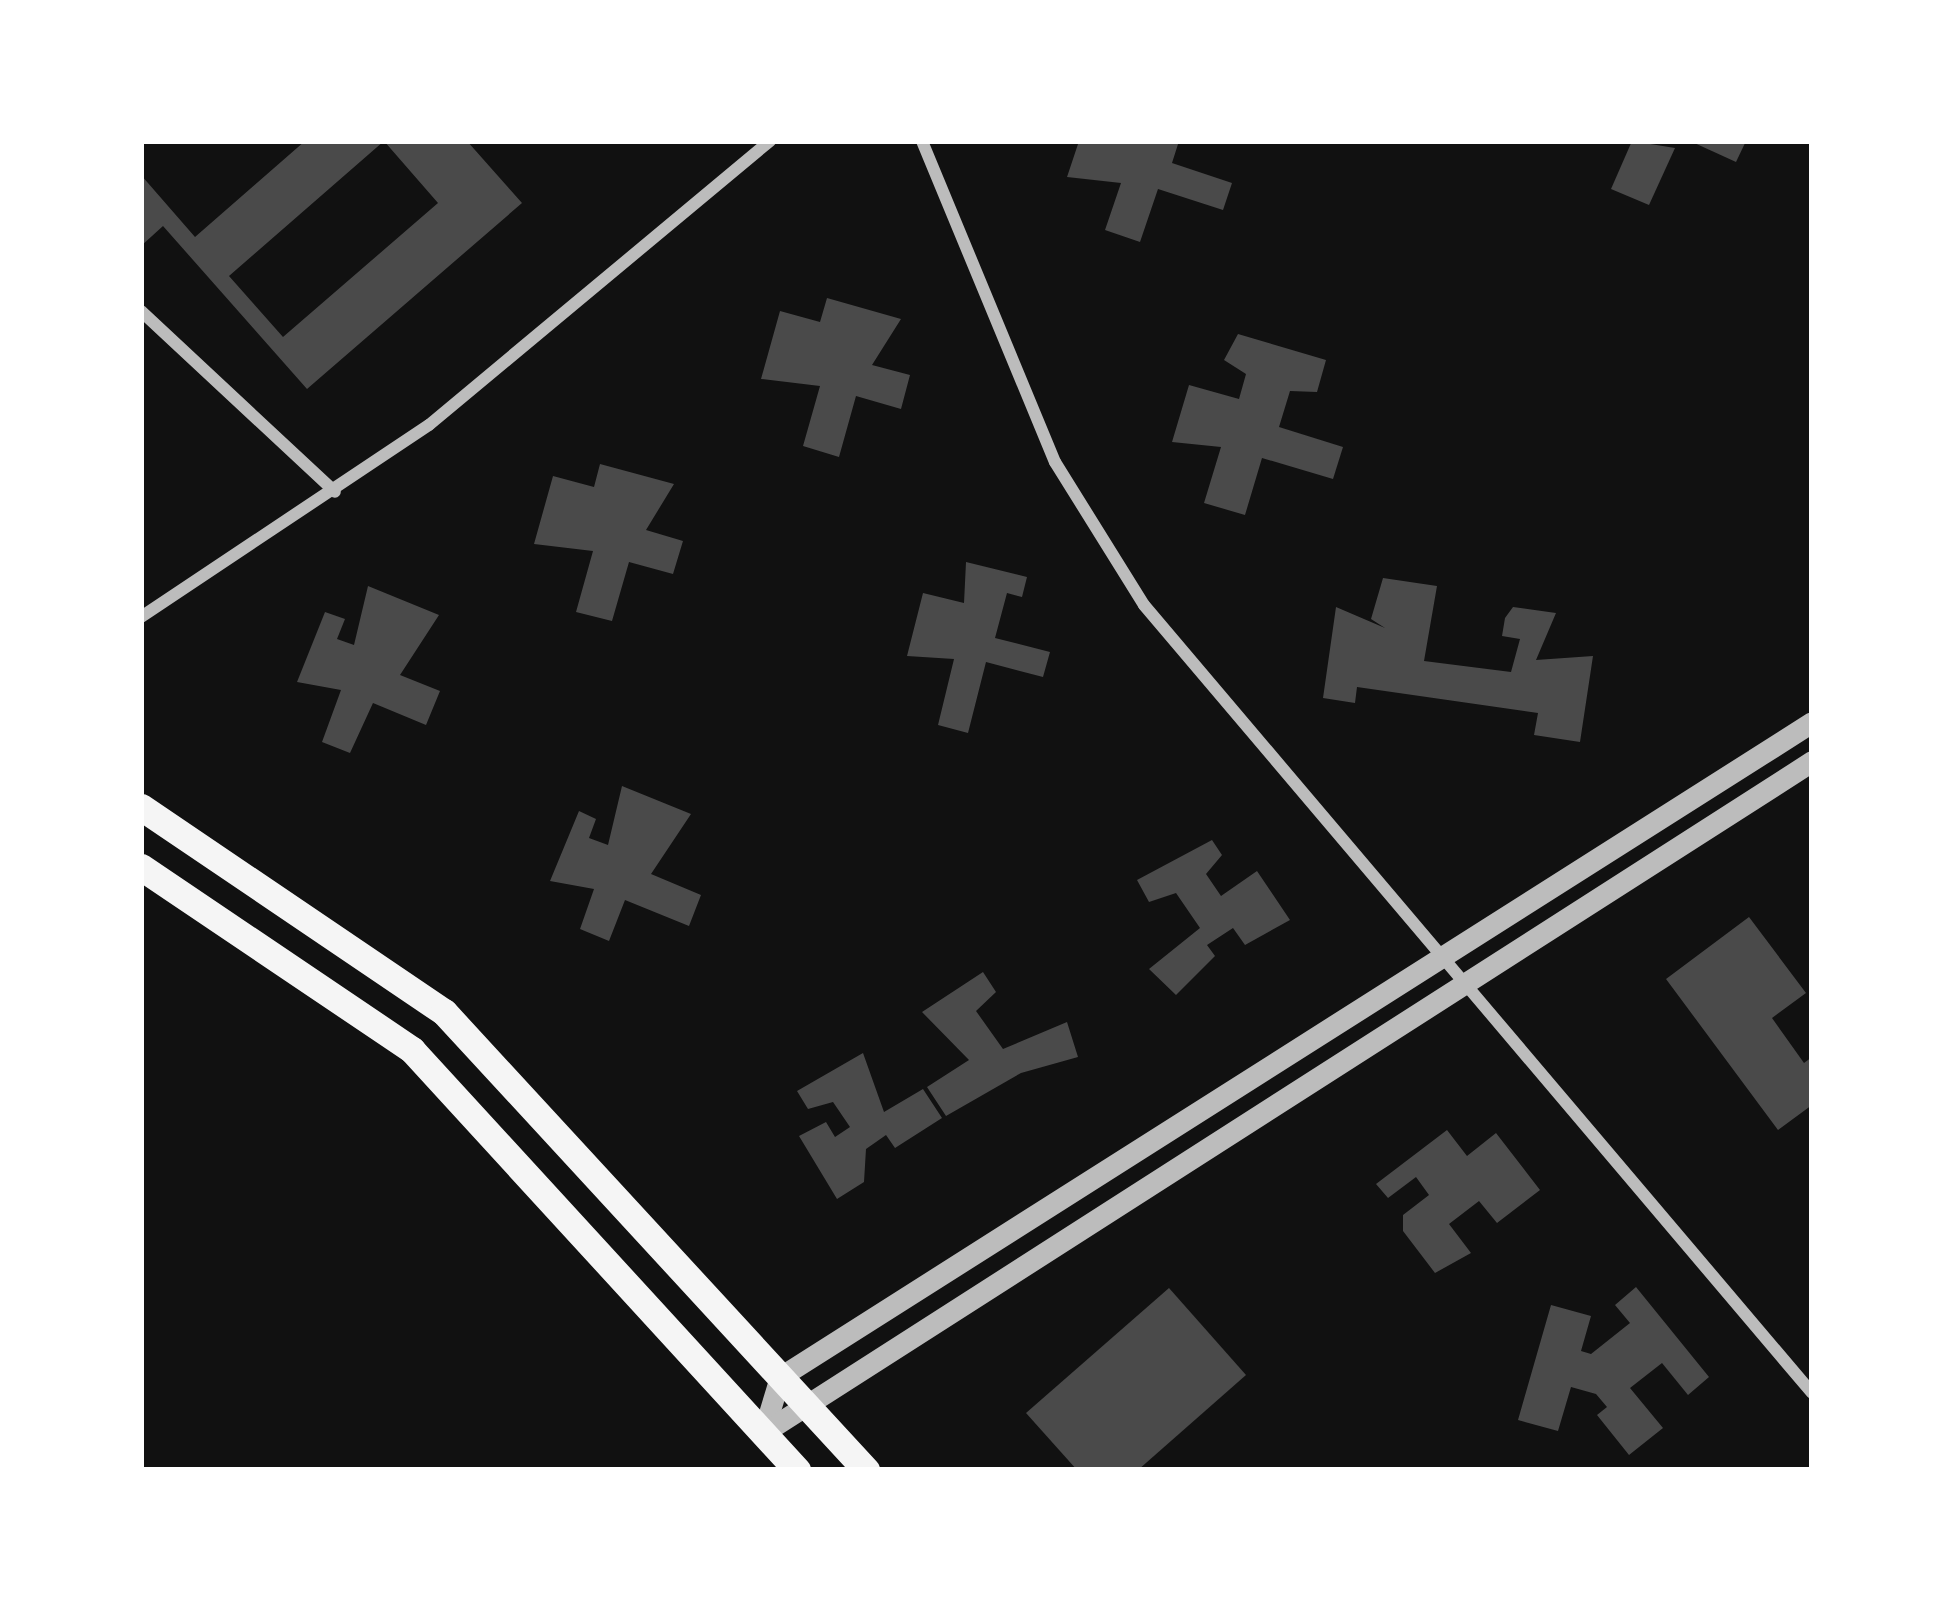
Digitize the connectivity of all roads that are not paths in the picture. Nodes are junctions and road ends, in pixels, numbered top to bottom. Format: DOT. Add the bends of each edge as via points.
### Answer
graph roads {
  1 [pos="770,141"];
  2 [pos="922,141"];
  3 [pos="141,311"];
  4 [pos="335,492"];
  5 [pos="141,616"];
  6 [pos="1812,722"];
  7 [pos="1812,760"];
  8 [pos="141,807"];
  9 [pos="141,867"];
  10 [pos="1441,951"];
  11 [pos="1464,978"];
  12 [pos="780,1377"];
  13 [pos="1812,1393"];
  14 [pos="806,1406"];
  15 [pos="763,1433"];
  16 [pos="796,1470"];
  17 [pos="866,1470"];
  1 -- 4 [label="street" via="539,340"];
  2 -- 10 [label="street" via="1031,411 1112,559"];
  3 -- 4 [label="street"];
  4 -- 5 [label="street"];
  6 -- 10 [label="street"];
  7 -- 11 [label="street"];
  8 -- 12 [label="main road" via="444,1012"];
  9 -- 15 [label="main road" via="412,1050"];
  10 -- 11 [label="street"];
  10 -- 12 [label="street"];
  11 -- 13 [label="street"];
  11 -- 14 [label="street"];
  12 -- 14 [label="main road"];
  12 -- 15 [label="street"];
  14 -- 15 [label="street"];
  14 -- 17 [label="main road"];
  15 -- 16 [label="main road"];
}
